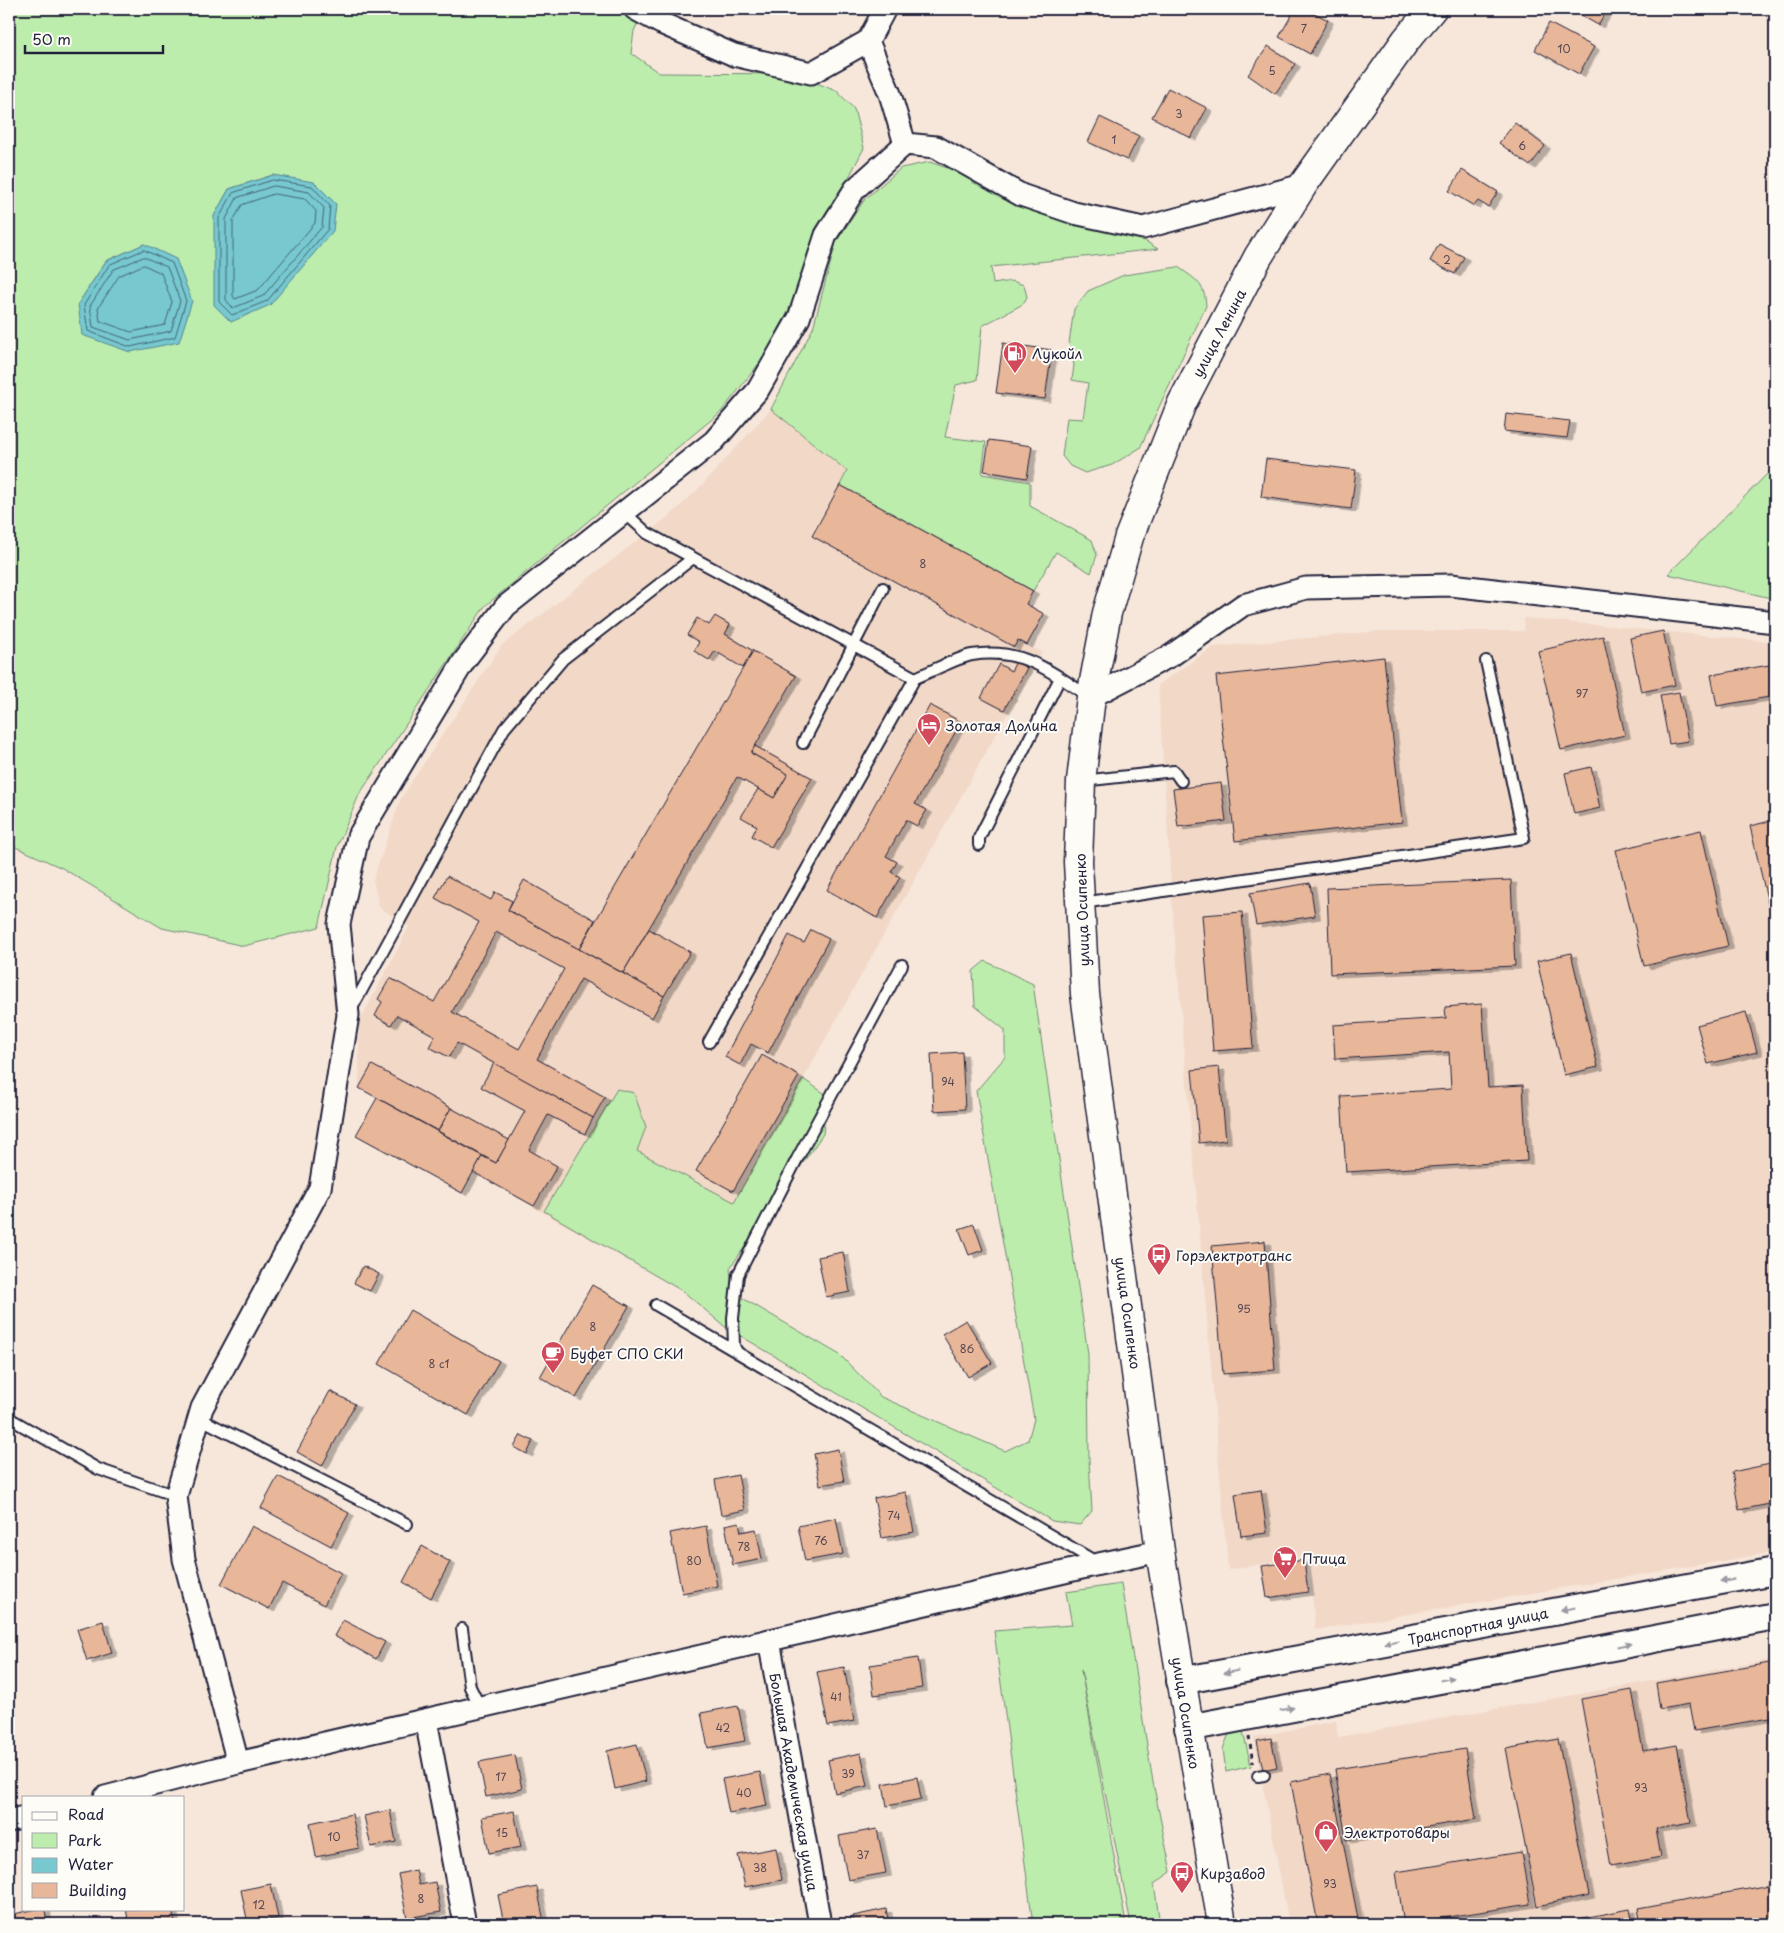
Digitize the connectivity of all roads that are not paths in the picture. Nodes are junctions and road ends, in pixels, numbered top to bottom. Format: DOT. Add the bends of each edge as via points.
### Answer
graph roads {
  1 [pos="635,9"];
  2 [pos="885,9"];
  3 [pos="1432,9"];
  4 [pos="868,41"];
  5 [pos="905,144"];
  6 [pos="1303,184"];
  7 [pos="624,512"];
  8 [pos="693,558"];
  9 [pos="884,588"];
  10 [pos="1775,622"];
  11 [pos="854,645"];
  12 [pos="1486,661"];
  13 [pos="915,678"];
  14 [pos="1060,678"];
  15 [pos="1091,697"];
  16 [pos="803,743"];
  17 [pos="1081,781"];
  18 [pos="1181,781"];
  19 [pos="979,845"];
  20 [pos="1081,904"];
  21 [pos="902,964"];
  22 [pos="348,1016"];
  23 [pos="709,1042"];
  24 [pos="656,1305"];
  25 [pos="737,1352"];
  26 [pos="9,1418"];
  27 [pos="199,1418"];
  28 [pos="176,1496"];
  29 [pos="407,1524"];
  30 [pos="1160,1551"];
  31 [pos="1099,1564"];
  32 [pos="1775,1571"];
  33 [pos="1775,1616"];
  34 [pos="462,1629"];
  35 [pos="769,1640"];
  36 [pos="1180,1681"];
  37 [pos="480,1707"];
  38 [pos="426,1720"];
  39 [pos="1188,1728"];
  40 [pos="238,1763"];
  41 [pos="109,1796"];
  42 [pos="22,1818"];
  43 [pos="9,1821"];
  44 [pos="465,1924"];
  45 [pos="820,1924"];
  46 [pos="1222,1924"];
  1 -- 4 [label="street" via="734,55 811,73"];
  2 -- 4 [label="street"];
  3 -- 6 [label="main road, улица Ленина" via="1406,40"];
  4 -- 5 [label="street" via="890,94"];
  5 -- 6 [label="street" via="936,147 1021,195 1074,213 1143,228"];
  5 -- 7 [label="street" via="855,189 826,235 799,318 758,390 714,441"];
  6 -- 15 [label="main road, улица Ленина" via="1258,257 1182,404 1130,537 1107,613"];
  7 -- 8 [label="lane" via="647,533"];
  7 -- 22 [label="street" via="506,606 464,661 358,837 339,924"];
  8 -- 11 [label="lane"];
  8 -- 22 [label="lane" via="563,659 504,729"];
  9 -- 11 [label="lane"];
  10 -- 15 [label="street" via="1451,585 1306,588 1243,606 1172,656"];
  11 -- 13 [label="lane"];
  11 -- 16 [label="lane"];
  12 -- 20 [label="lane" via="1524,838"];
  13 -- 14 [label="lane" via="971,655 1000,654 1036,663"];
  13 -- 23 [label="lane"];
  14 -- 15 [label="lane"];
  14 -- 19 [label="lane" via="979,838"];
  15 -- 17 [label="main road, улица Осипенко"];
  17 -- 18 [label="lane" via="1174,771"];
  17 -- 20 [label="main road, улица Осипенко" via="1078,862"];
  20 -- 30 [label="main road, улица Осипенко" via="1085,994"];
  21 -- 25 [label="lane" via="738,1275 733,1318"];
  22 -- 27 [label="street" via="320,1188"];
  24 -- 25 [label="lane"];
  25 -- 31 [label="lane"];
  26 -- 28 [label="lane" via="98,1470"];
  27 -- 28 [label="street"];
  27 -- 29 [label="lane"];
  28 -- 40 [label="street" via="184,1559"];
  30 -- 31 [label="street"];
  30 -- 36 [label="main road, улица Осипенко"];
  31 -- 35 [label="street"];
  32 -- 36 [label="street, Транспортная улица, one-way"];
  39 -- 33 [label="street, one-way"];
  34 -- 37 [label="lane" via="470,1687"];
  35 -- 37 [label="street"];
  35 -- 45 [label="street, Большая Академическая улица"];
  36 -- 39 [label="main road, улица Осипенко"];
  37 -- 38 [label="street"];
  38 -- 40 [label="street"];
  38 -- 44 [label="street"];
  39 -- 46 [label="main road, улица Осипенко"];
  40 -- 41 [label="street"];
  42 -- 43 [label="street"];
}
